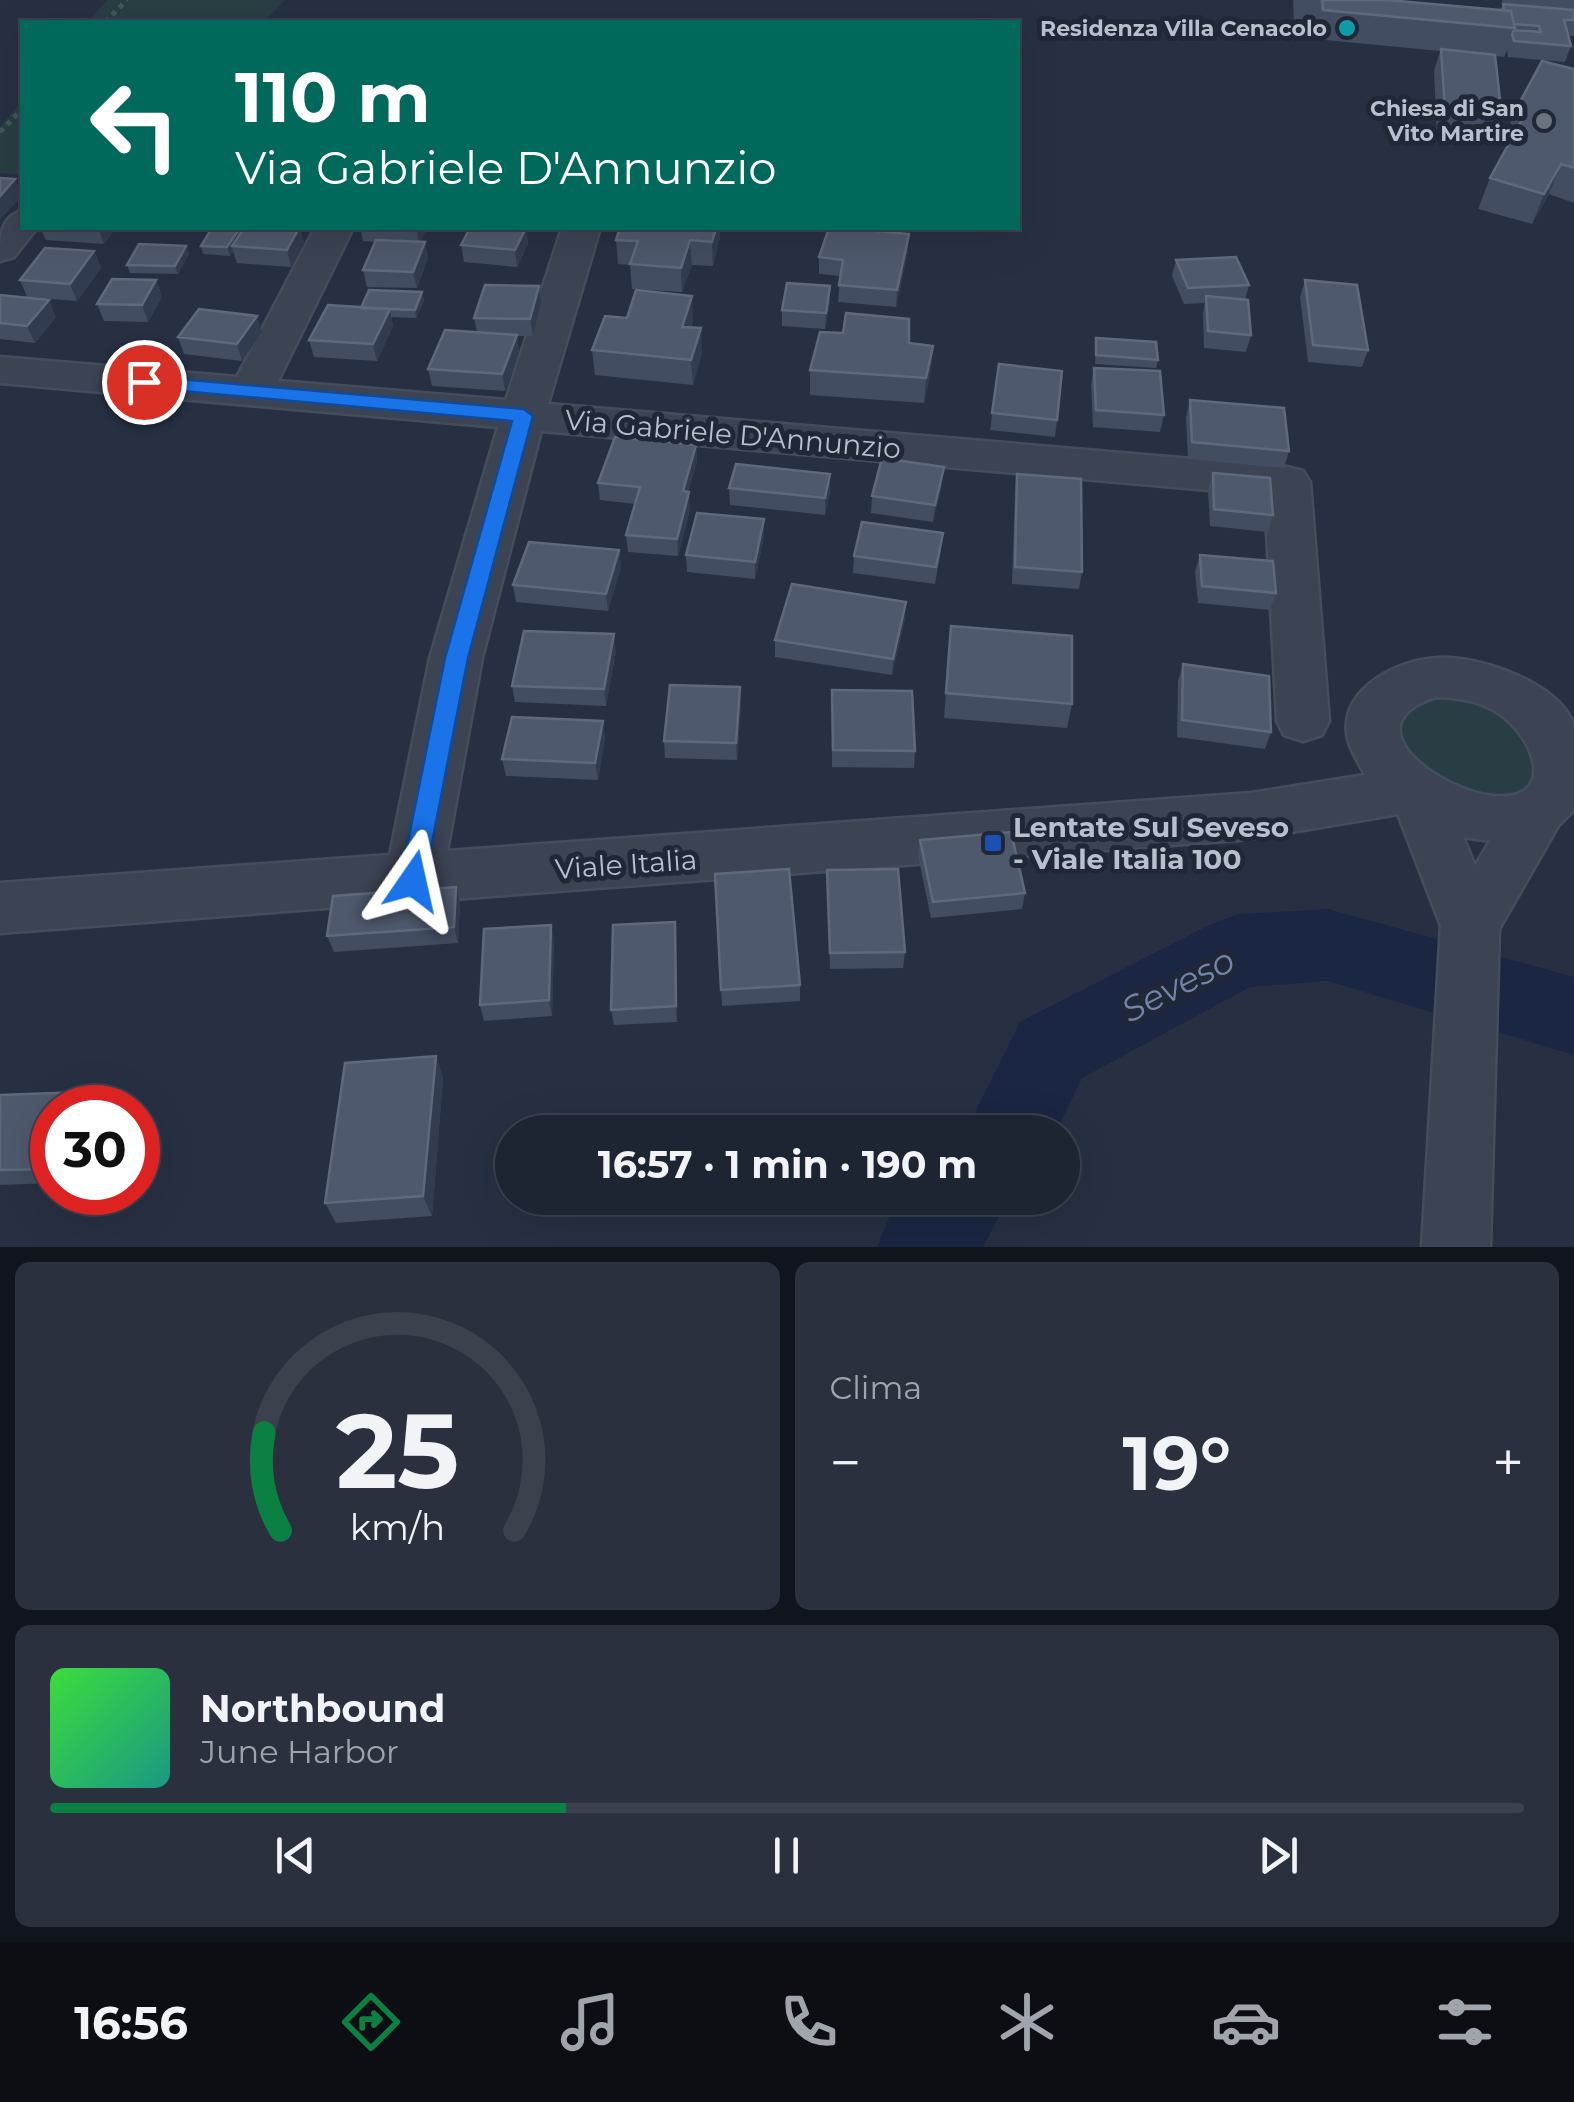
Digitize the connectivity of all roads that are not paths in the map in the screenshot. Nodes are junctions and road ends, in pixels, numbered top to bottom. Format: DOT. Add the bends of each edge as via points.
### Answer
graph roads {
  1 [pos="20,224"];
  2 [pos="333,230"];
  3 [pos="580,230"];
  4 [pos="0,249"];
  5 [pos="0,370"];
  6 [pos="251,392"];
  7 [pos="524,416"];
  8 [pos="1554,716"];
  9 [pos="1304,721"];
  10 [pos="1374,729"];
  11 [pos="1414,794"];
  12 [pos="1558,794"];
  13 [pos="1251,816"];
  14 [pos="413,881"];
  15 [pos="0,908"];
  16 [pos="1470,926"];
  17 [pos="1456,1247"];
  1 -- 4 [label="street"];
  2 -- 6 [label="street"];
  3 -- 7 [label="street"];
  5 -- 6 [label="street, Via Gabriele D'Annunzio"];
  6 -- 7 [label="street, Via Gabriele D'Annunzio"];
  7 -- 9 [label="street, Via Gabriele D'Annunzio" via="1287,482"];
  7 -- 14 [label="street" via="456,658"];
  8 -- 10 [label="street, Viale Italia" via="1483,683 1435,676 1390,693"];
  8 -- 12 [label="street, Viale Italia" via="1552,730 1563,754"];
  10 -- 11 [label="street" via="1380,754"];
  10 -- 13 [label="street, Viale Italia" via="1341,772 1313,792"];
  11 -- 12 [label="street" via="1477,819 1515,820"];
  11 -- 13 [label="street, Viale Italia"];
  11 -- 16 [label="street"];
  12 -- 16 [label="street"];
  13 -- 14 [label="street, Viale Italia"];
  14 -- 15 [label="street, Viale Italia"];
  16 -- 17 [label="street"];
}
